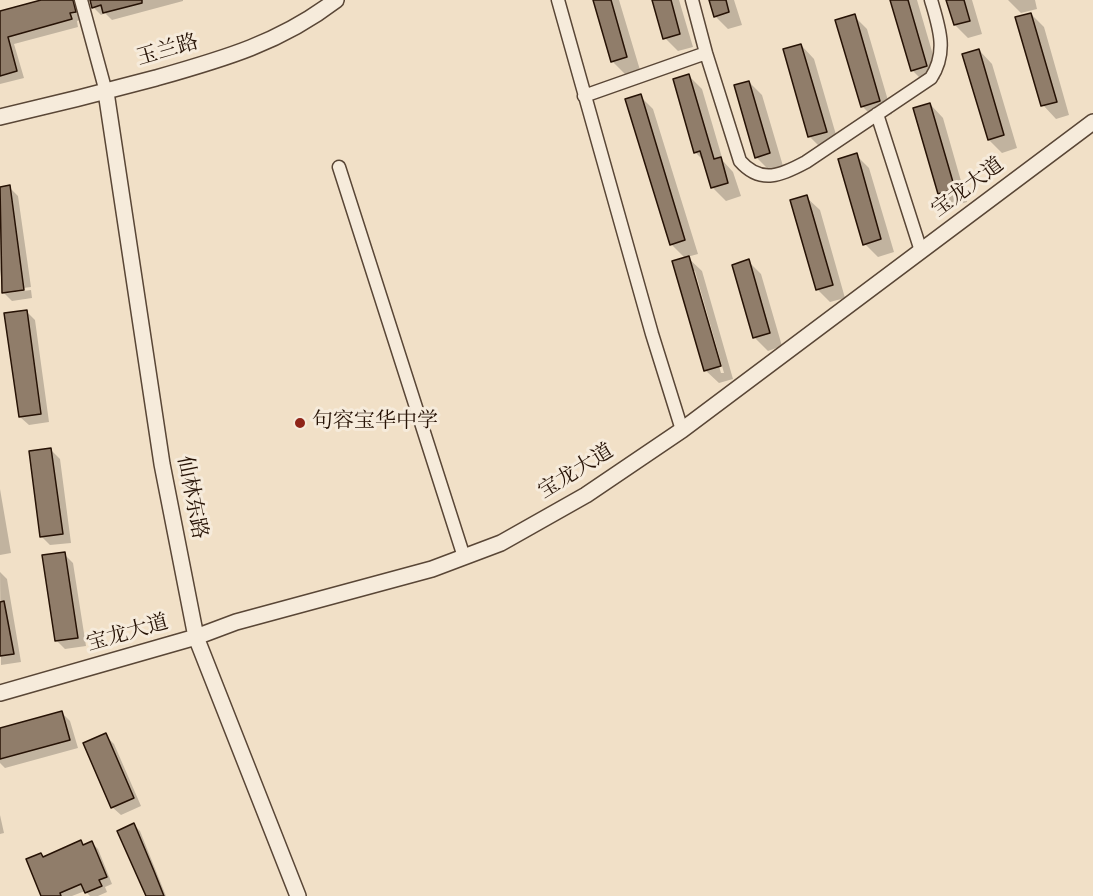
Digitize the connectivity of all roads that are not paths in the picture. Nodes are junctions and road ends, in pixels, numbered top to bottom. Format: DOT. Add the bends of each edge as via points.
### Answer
graph roads {
  1 [pos="81,0"];
  2 [pos="336,0"];
  3 [pos="558,0"];
  4 [pos="692,0"];
  5 [pos="931,0"];
  6 [pos="706,53"];
  7 [pos="106,92"];
  8 [pos="584,96"];
  9 [pos="877,114"];
  10 [pos="0,117"];
  11 [pos="1093,122"];
  12 [pos="339,167"];
  13 [pos="921,251"];
  14 [pos="682,430"];
  15 [pos="464,557"];
  16 [pos="196,637"];
  17 [pos="0,693"];
  18 [pos="298,896"];
  1 -- 7 [label="street"];
  2 -- 7 [label="street, 玉兰路" via="283,35 244,52"];
  3 -- 8 [label="street"];
  4 -- 6 [label="street"];
  5 -- 9 [label="street" via="942,46 936,70 931,78"];
  6 -- 8 [label="street"];
  6 -- 9 [label="street" via="740,161 749,171 774,176 785,173"];
  7 -- 10 [label="street, 玉兰路"];
  7 -- 16 [label="street, 仙林东路" via="162,464"];
  8 -- 14 [label="street"];
  9 -- 13 [label="street"];
  11 -- 13 [label="street, 宝龙大道"];
  12 -- 15 [label="street"];
  13 -- 14 [label="street, 宝龙大道"];
  14 -- 15 [label="street, 宝龙大道" via="586,495 501,543"];
  15 -- 16 [label="street, 宝龙大道"];
  16 -- 17 [label="street, 宝龙大道"];
  16 -- 18 [label="street, 仙林东路"];
}
